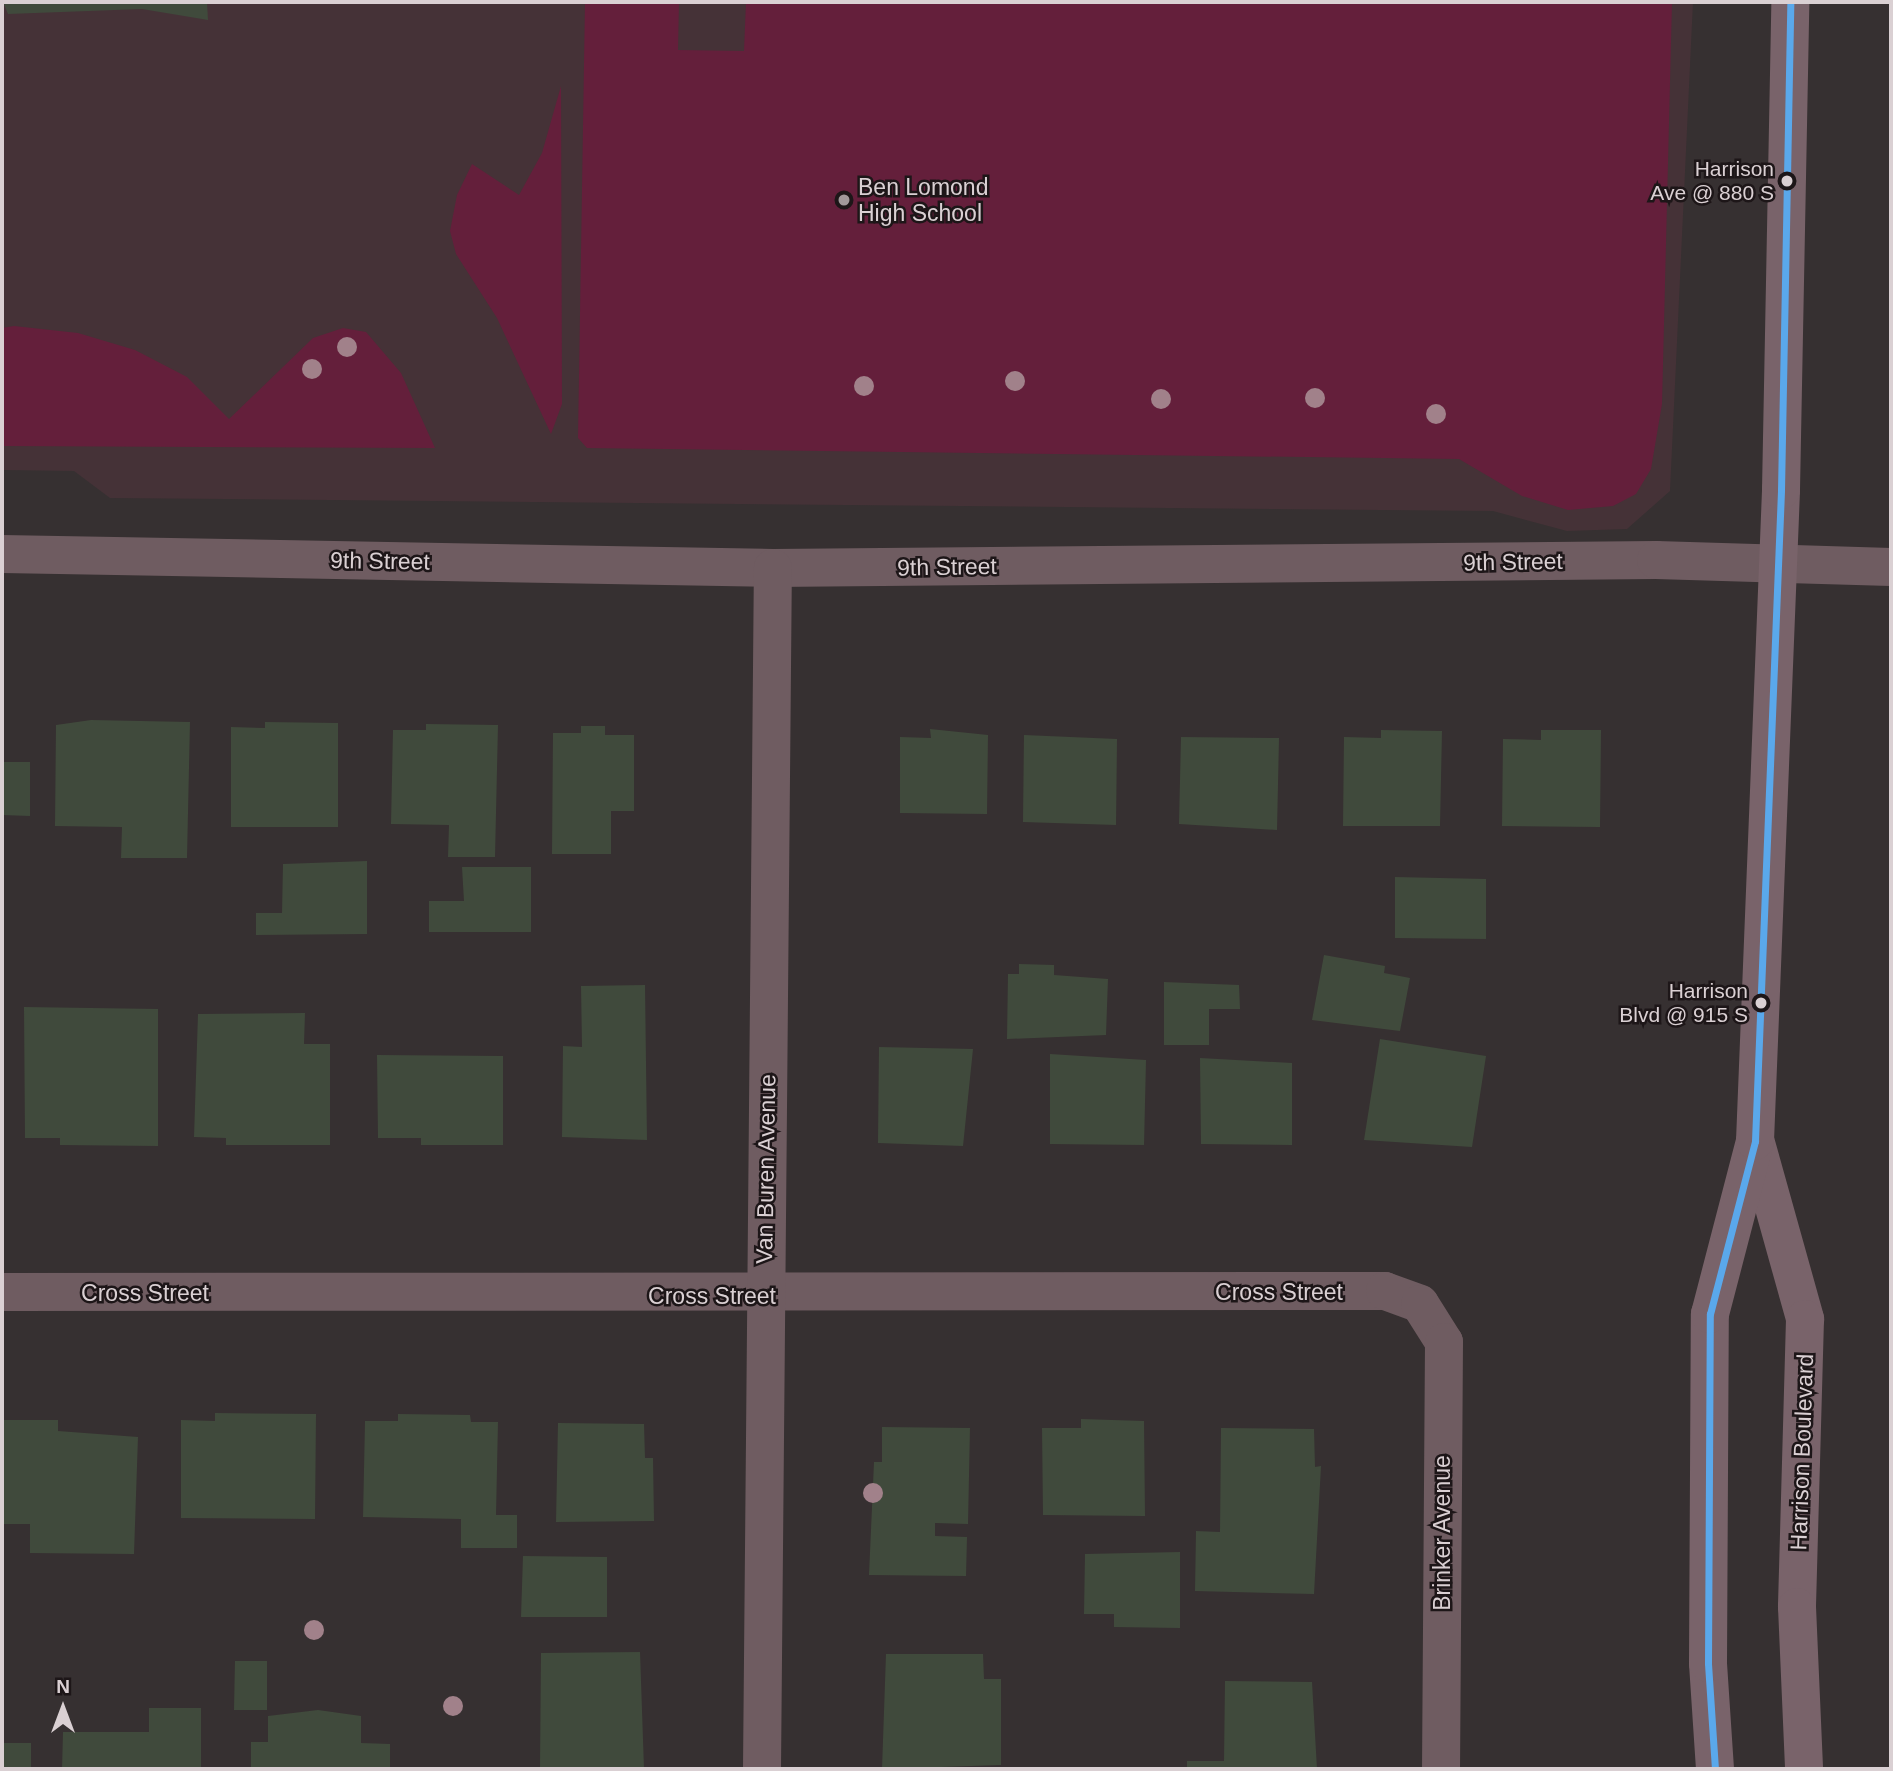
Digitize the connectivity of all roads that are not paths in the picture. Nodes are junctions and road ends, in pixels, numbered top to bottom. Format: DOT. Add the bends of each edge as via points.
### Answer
graph roads {
  1 [pos="1790,2"];
  2 [pos="2,554"];
  3 [pos="1776,566"];
  4 [pos="1891,567"];
  5 [pos="773,568"];
  6 [pos="1755,1140"];
  7 [pos="2,1292"];
  8 [pos="765,1296"];
  9 [pos="1420,1304"];
  10 [pos="762,1769"];
  11 [pos="1441,1769"];
  12 [pos="1715,1769"];
  13 [pos="1804,1769"];
  1 -- 3 [label="main road, Harrison Boulevard"];
  2 -- 5 [label="street, 9th Street"];
  3 -- 4 [label="street, 9th Street"];
  3 -- 5 [label="street, 9th Street" via="1656,560"];
  3 -- 6 [label="main road, Harrison Boulevard"];
  5 -- 8 [label="street, Van Buren Avenue"];
  6 -- 12 [label="main road, Harrison Boulevard" via="1710,1314 1708,1663"];
  6 -- 13 [label="main road, Harrison Boulevard" via="1805,1319 1797,1607"];
  7 -- 8 [label="street, Cross Street"];
  8 -- 9 [label="street, Cross Street" via="1385,1291"];
  8 -- 10 [label="street, Van Buren Avenue"];
  9 -- 11 [label="street, Brinker Avenue" via="1444,1342"];
}
